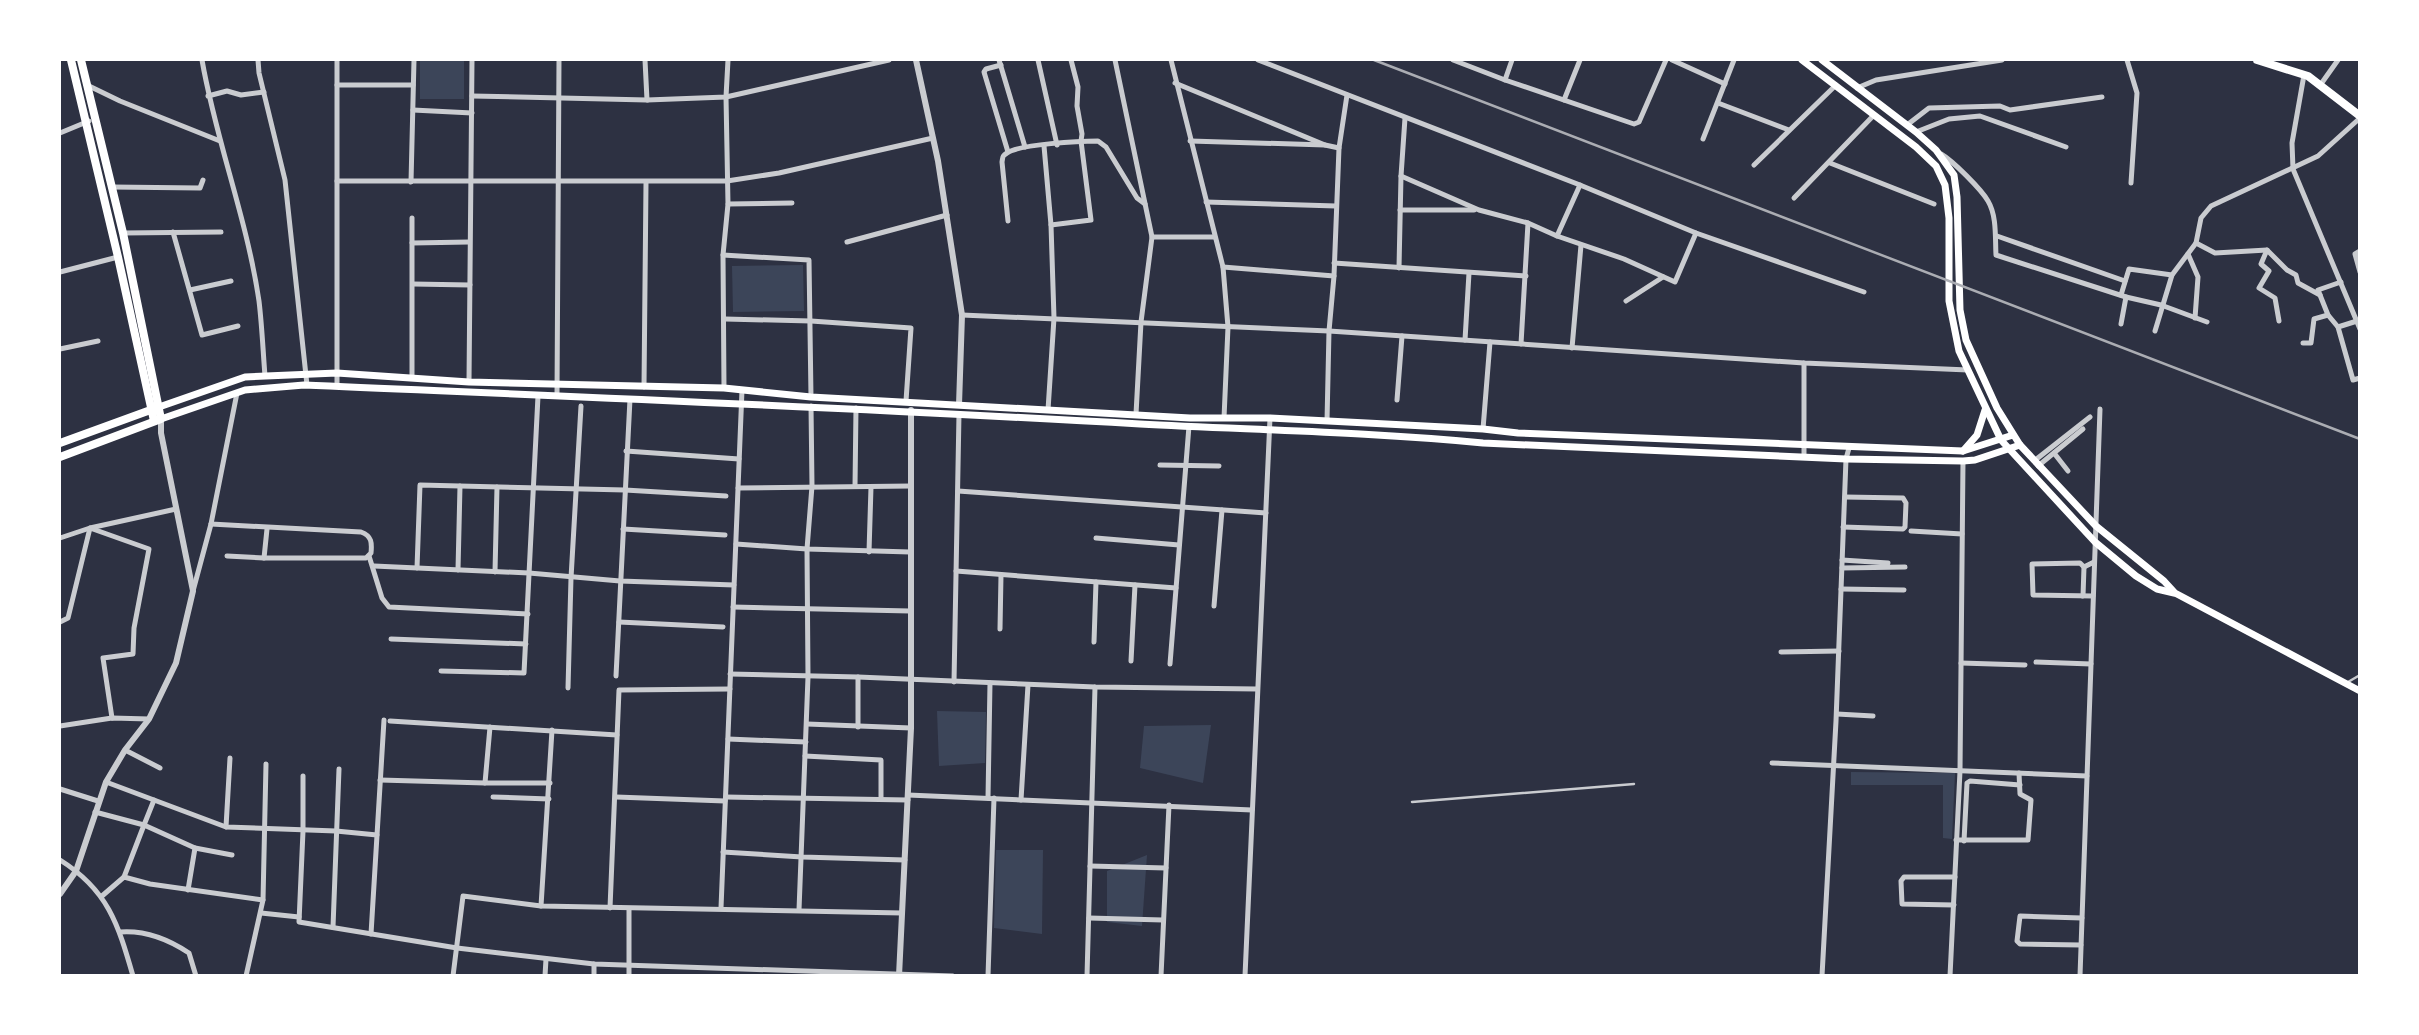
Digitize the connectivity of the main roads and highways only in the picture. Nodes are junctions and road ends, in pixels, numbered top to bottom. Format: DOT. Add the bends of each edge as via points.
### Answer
graph roads {
  1 [pos="71,60"];
  2 [pos="81,60"];
  3 [pos="1802,60"];
  4 [pos="1823,60"];
  5 [pos="2257,60"];
  6 [pos="2360,117"];
  7 [pos="945,408"];
  8 [pos="155,409"];
  9 [pos="959,409"];
  10 [pos="1985,410"];
  11 [pos="158,420"];
  12 [pos="2013,435"];
  13 [pos="2001,440"];
  14 [pos="60,443"];
  15 [pos="2020,445"];
  16 [pos="2008,450"];
  17 [pos="1963,451"];
  18 [pos="60,457"];
  19 [pos="2175,593"];
  20 [pos="2360,691"];
  1 -- 8 [label="main road"];
  2 -- 8 [label="main road" via="123,233"];
  3 -- 10 [label="main road" via="1936,166 1945,185 1949,218 1949,301 1963,360"];
  4 -- 12 [label="main road" via="1916,132 1954,175 1960,310 1966,340"];
  5 -- 6 [label="main road" via="2321,84"];
  7 -- 8 [label="main road" via="724,388 469,382 337,373 245,377"];
  7 -- 9 [label="main road"];
  7 -- 11 [label="main road" via="307,385 245,390"];
  8 -- 11 [label="main road"];
  8 -- 14 [label="main road"];
  9 -- 16 [label="main road" via="1269,431 1846,459 1963,461"];
  9 -- 17 [label="main road" via="1270,418"];
  10 -- 13 [label="main road"];
  10 -- 17 [label="main road" via="1977,435"];
  11 -- 18 [label="main road"];
  12 -- 13 [label="main road"];
  12 -- 15 [label="main road"];
  13 -- 16 [label="main road"];
  13 -- 17 [label="main road"];
  15 -- 16 [label="main road"];
  15 -- 19 [label="main road" via="2096,526"];
  16 -- 19 [label="main road" via="2095,542 2136,576 2157,589"];
  19 -- 20 [label="main road"];
}
